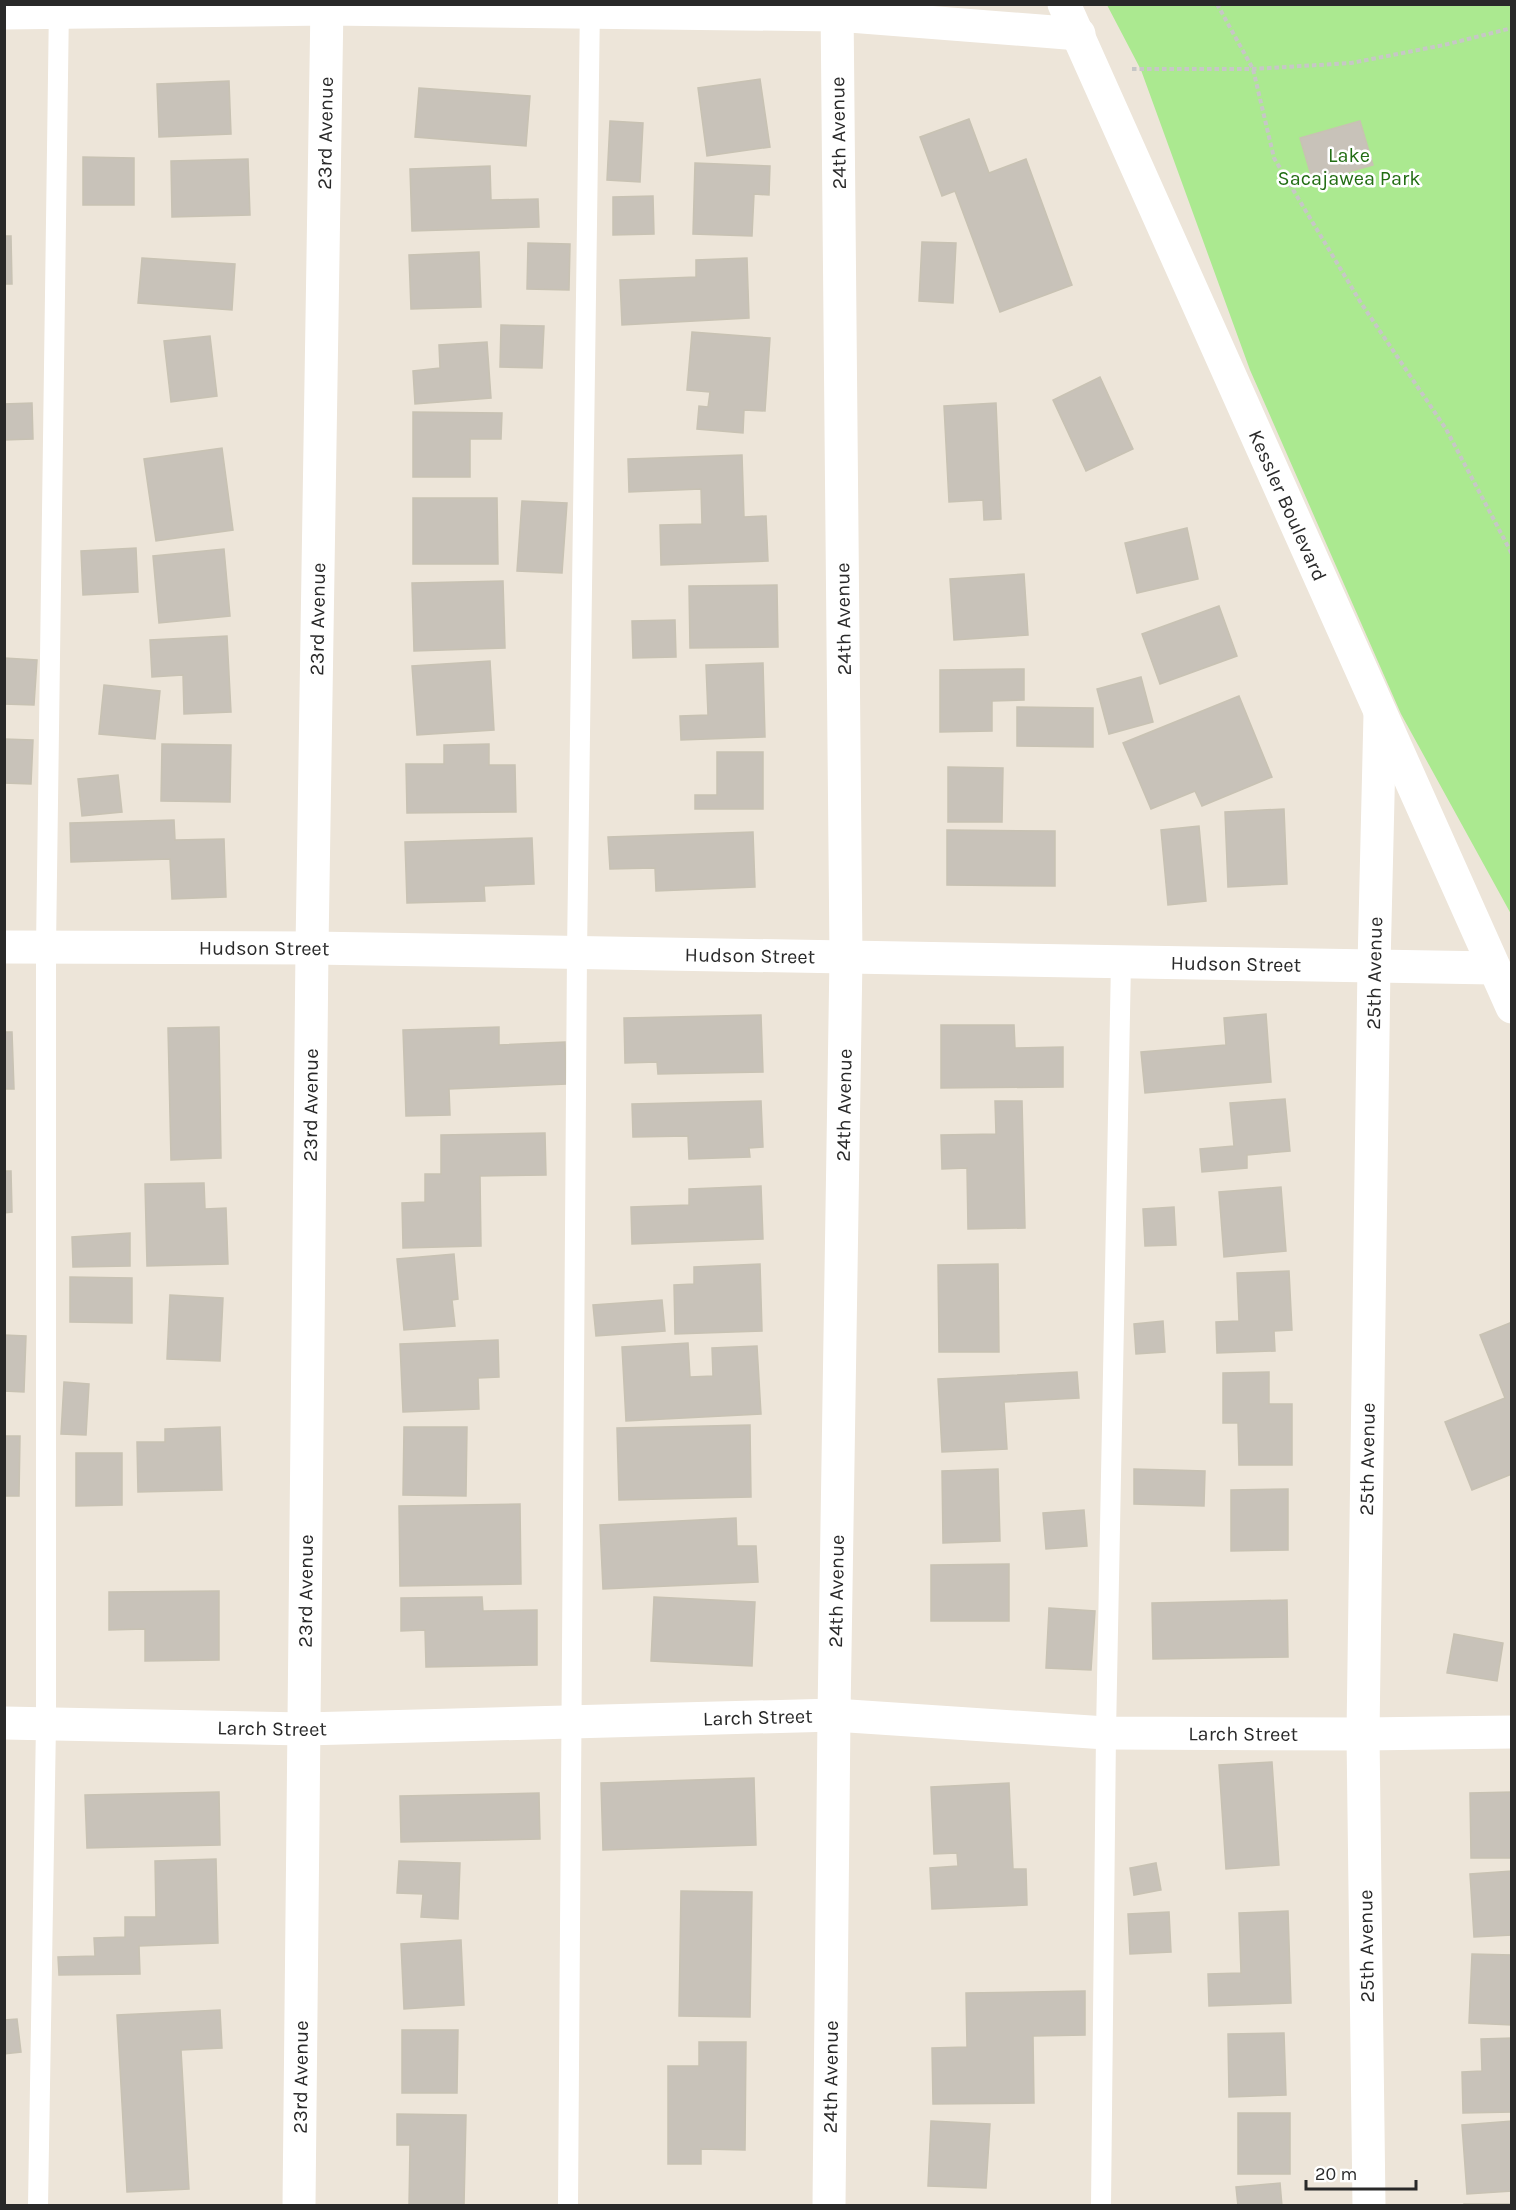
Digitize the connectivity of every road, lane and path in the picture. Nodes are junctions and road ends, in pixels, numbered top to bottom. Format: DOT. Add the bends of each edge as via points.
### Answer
graph roads {
  1 [pos="1064,4"];
  2 [pos="1217,4"];
  3 [pos="327,7"];
  4 [pos="59,8"];
  5 [pos="590,8"];
  6 [pos="837,10"];
  7 [pos="4,12"];
  8 [pos="1512,28"];
  9 [pos="1079,34"];
  10 [pos="1093,66"];
  11 [pos="1253,69"];
  12 [pos="1512,554"];
  13 [pos="1380,714"];
  14 [pos="4,947"];
  15 [pos="46,947"];
  16 [pos="312,948"];
  17 [pos="577,953"];
  18 [pos="846,957"];
  19 [pos="1121,962"];
  20 [pos="1374,965"];
  21 [pos="1494,968"];
  22 [pos="1512,1007"];
  23 [pos="834,1715"];
  24 [pos="572,1722"];
  25 [pos="4,1723"];
  26 [pos="46,1724"];
  27 [pos="305,1729"];
  28 [pos="1512,1732"];
  29 [pos="1106,1733"];
  30 [pos="1363,1734"];
  31 [pos="38,2205"];
  32 [pos="299,2205"];
  33 [pos="568,2205"];
  34 [pos="829,2205"];
  35 [pos="1101,2205"];
  36 [pos="1368,2205"];
  1 -- 9 [label="street, Kessler Boulevard"];
  2 -- 11 [label="path"];
  3 -- 4 [label="street"];
  3 -- 5 [label="street"];
  3 -- 16 [label="street, 23rd Avenue"];
  4 -- 7 [label="street"];
  4 -- 15 [label="lane"];
  5 -- 6 [label="street"];
  5 -- 17 [label="lane"];
  6 -- 9 [label="street"];
  6 -- 18 [label="street, 24th Avenue"];
  8 -- 11 [label="path" via="1351,63"];
  9 -- 10 [label="street, Kessler Boulevard"];
  10 -- 11 [label="path" via="1141,70"];
  10 -- 13 [label="street, Kessler Boulevard"];
  11 -- 12 [label="path" via="1274,158 1361,303 1446,429"];
  13 -- 20 [label="street, 25th Avenue"];
  13 -- 21 [label="street, Kessler Boulevard"];
  14 -- 15 [label="street, Hudson Street"];
  15 -- 16 [label="street, Hudson Street"];
  15 -- 26 [label="lane"];
  16 -- 17 [label="street, Hudson Street"];
  16 -- 27 [label="street, 23rd Avenue"];
  17 -- 18 [label="street, Hudson Street"];
  17 -- 24 [label="lane"];
  18 -- 19 [label="street, Hudson Street"];
  18 -- 23 [label="street, 24th Avenue"];
  19 -- 20 [label="street, Hudson Street"];
  19 -- 29 [label="lane"];
  20 -- 21 [label="street, Hudson Street"];
  20 -- 30 [label="street, 25th Avenue"];
  21 -- 22 [label="street, Kessler Boulevard"];
  23 -- 24 [label="street, Larch Street"];
  23 -- 29 [label="street, Larch Street"];
  23 -- 34 [label="street, 24th Avenue"];
  24 -- 27 [label="street, Larch Street"];
  24 -- 33 [label="lane"];
  25 -- 26 [label="street, Larch Street"];
  26 -- 27 [label="street, Larch Street"];
  26 -- 31 [label="lane"];
  27 -- 32 [label="street, 23rd Avenue"];
  28 -- 30 [label="street, Larch Street"];
  29 -- 30 [label="street, Larch Street"];
  29 -- 35 [label="lane"];
  30 -- 36 [label="street, 25th Avenue"];
}
